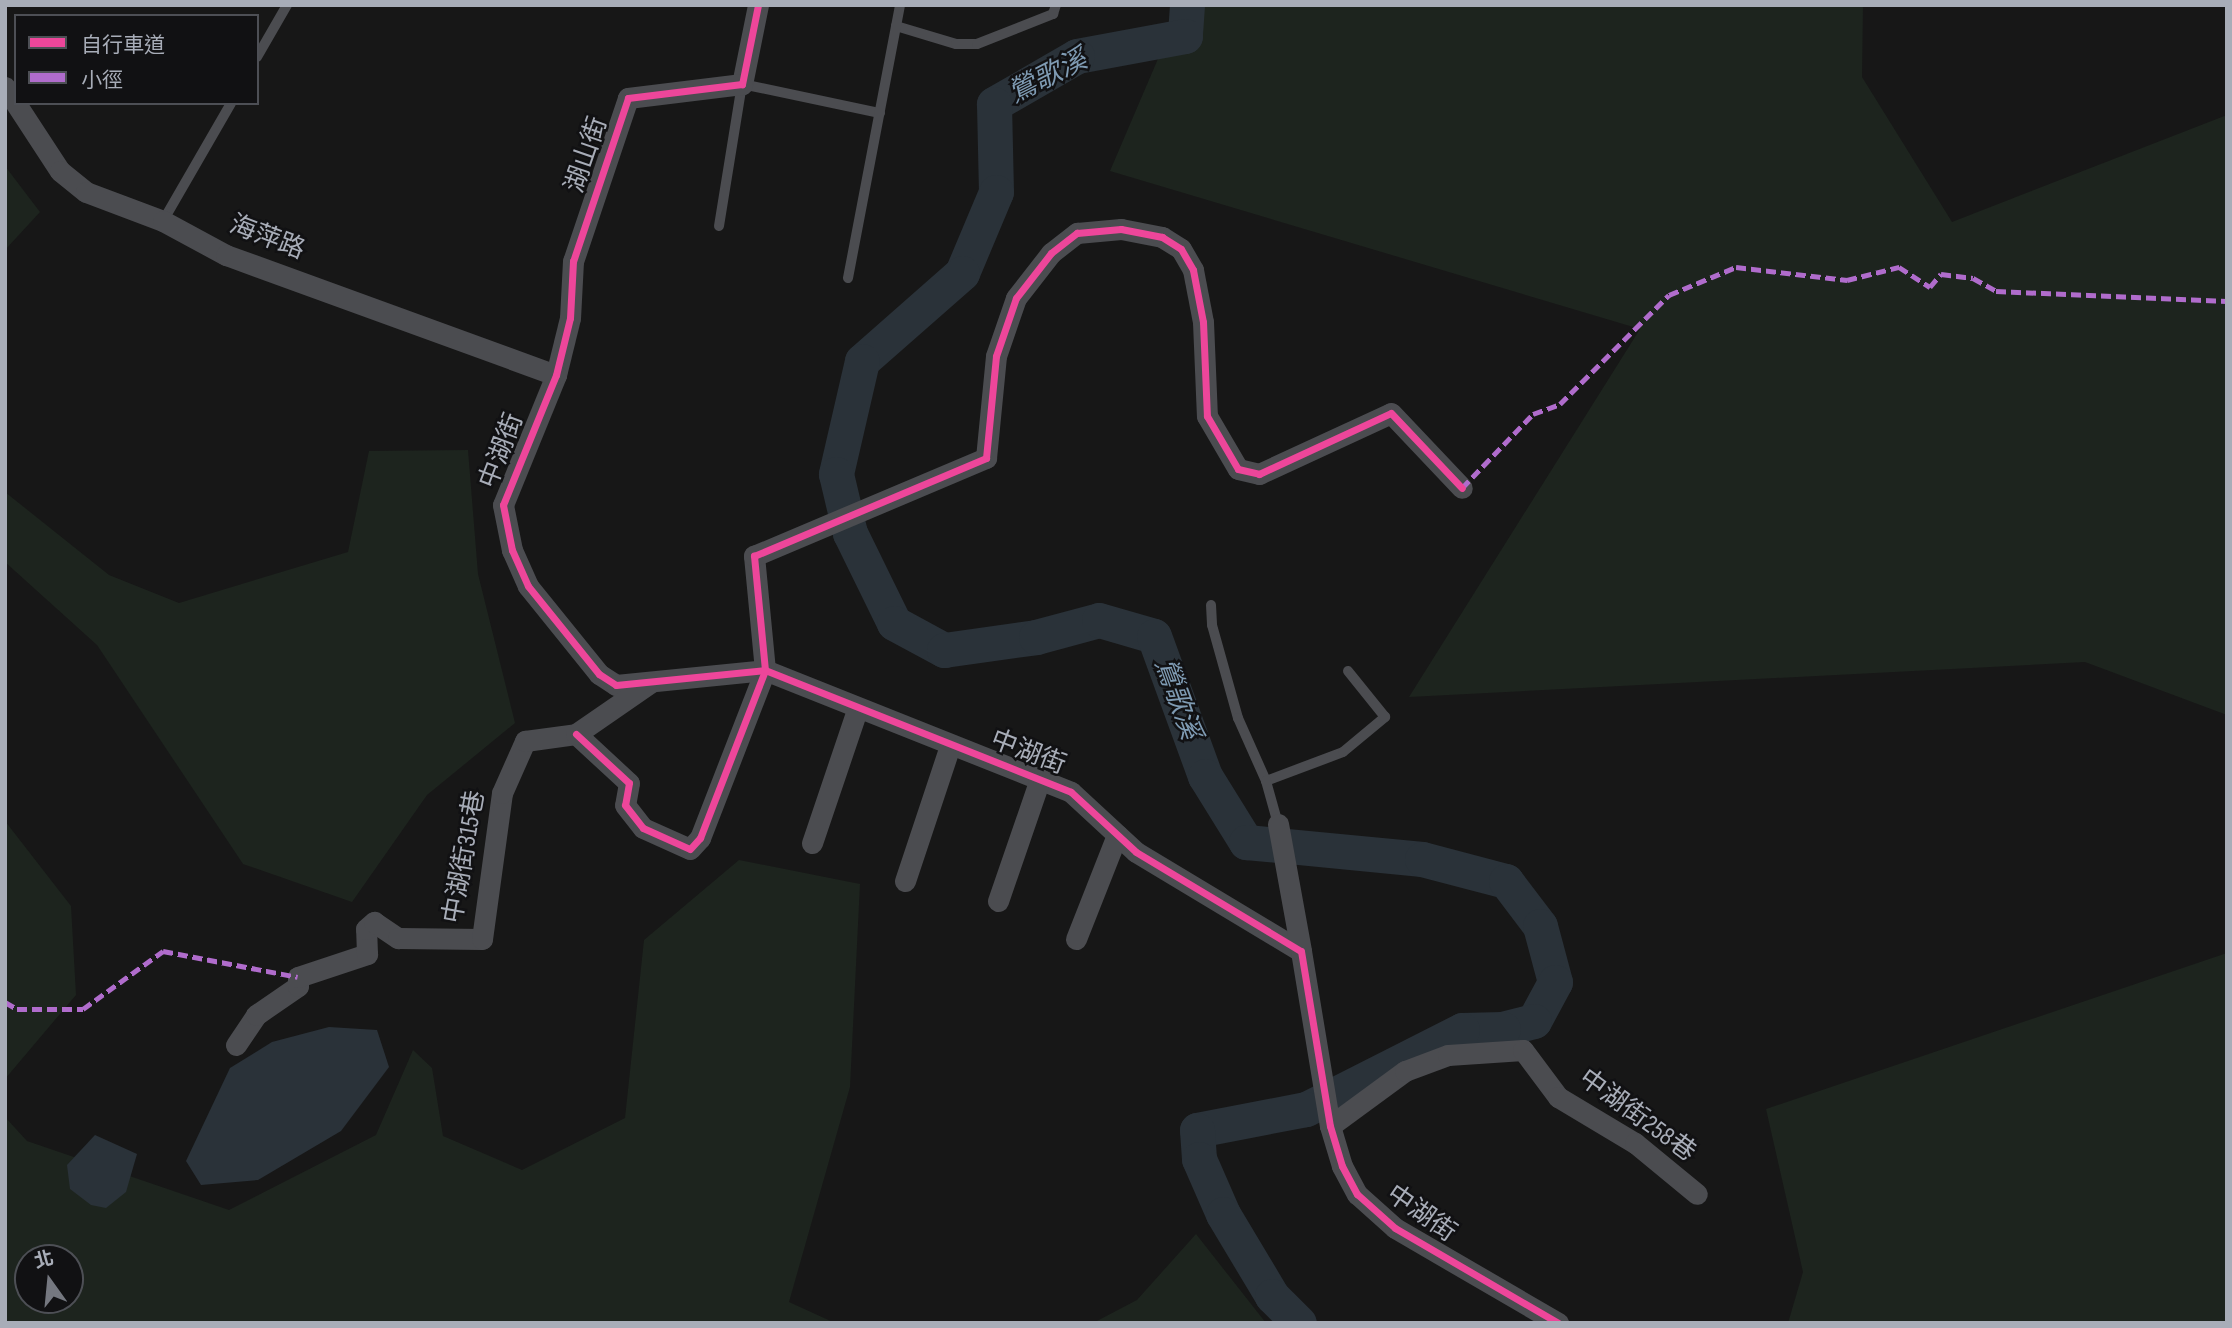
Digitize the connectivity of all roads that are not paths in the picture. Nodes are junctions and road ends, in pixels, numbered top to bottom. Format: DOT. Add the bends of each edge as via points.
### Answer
graph roads {
  1 [pos="287,5"];
  2 [pos="758,5"];
  3 [pos="900,5"];
  4 [pos="1056,5"];
  5 [pos="896,26"];
  6 [pos="259,54"];
  7 [pos="742,84"];
  8 [pos="17,105"];
  9 [pos="230,105"];
  10 [pos="880,113"];
  11 [pos="163,221"];
  12 [pos="719,226"];
  13 [pos="848,278"];
  14 [pos="556,374"];
  15 [pos="1462,488"];
  16 [pos="1211,605"];
  17 [pos="765,670"];
  18 [pos="1348,671"];
  19 [pos="650,682"];
  20 [pos="856,710"];
  21 [pos="576,734"];
  22 [pos="950,746"];
  23 [pos="1040,779"];
  24 [pos="1266,781"];
  25 [pos="1278,824"];
  26 [pos="1117,835"];
  27 [pos="812,843"];
  28 [pos="905,881"];
  29 [pos="998,901"];
  30 [pos="1076,939"];
  31 [pos="1301,951"];
  32 [pos="236,1045"];
  33 [pos="1329,1119"];
  34 [pos="1697,1194"];
  35 [pos="1558,1323"];
  1 -- 6 [label="lane"];
  2 -- 7 [label="street"];
  3 -- 5 [label="lane"];
  4 -- 5 [label="lane" via="1053,15 977,44 956,44"];
  5 -- 10 [label="lane"];
  7 -- 10 [label="lane"];
  7 -- 12 [label="lane"];
  7 -- 14 [label="street, 湖山街" via="628,98 573,261 570,318"];
  8 -- 11 [label="street, 海萍路" via="60,171 86,192"];
  9 -- 11 [label="lane"];
  10 -- 13 [label="lane"];
  11 -- 14 [label="street, 海萍路" via="226,255"];
  14 -- 19 [label="street, 中湖街" via="503,505 512,550 528,586 599,674 617,685"];
  15 -- 17 [label="street" via="1391,414 1259,474 1238,469 1207,416 1203,322 1193,270 1181,249 1162,237 1121,229 1077,233 1051,253 1024,285 996,356 986,458 754,556"];
  16 -- 24 [label="lane" via="1212,625 1238,718"];
  17 -- 19 [label="street, 中湖街"];
  17 -- 20 [label="street, 中湖街"];
  17 -- 21 [label="street" via="699,838 690,849 643,828 625,805 629,783"];
  18 -- 24 [label="lane" via="1385,717 1343,752"];
  19 -- 21 [label="street, 中湖街315巷"];
  20 -- 22 [label="street, 中湖街"];
  20 -- 27 [label="street"];
  21 -- 32 [label="street, 中湖街315巷" via="526,741 502,793 482,939 398,938 374,922 366,929 367,954 298,977 298,986 256,1015"];
  22 -- 23 [label="street, 中湖街"];
  22 -- 28 [label="street"];
  23 -- 26 [label="street, 中湖街" via="1071,792"];
  23 -- 29 [label="street"];
  24 -- 25 [label="lane"];
  25 -- 31 [label="street"];
  26 -- 30 [label="street"];
  26 -- 31 [label="street, 中湖街" via="1136,852"];
  31 -- 33 [label="street, 中湖街"];
  33 -- 34 [label="street, 中湖街258巷" via="1426,1063 1472,1051 1523,1051 1559,1097 1634,1143"];
  33 -- 35 [label="street, 中湖街" via="1342,1166 1357,1194 1395,1228"];
}
